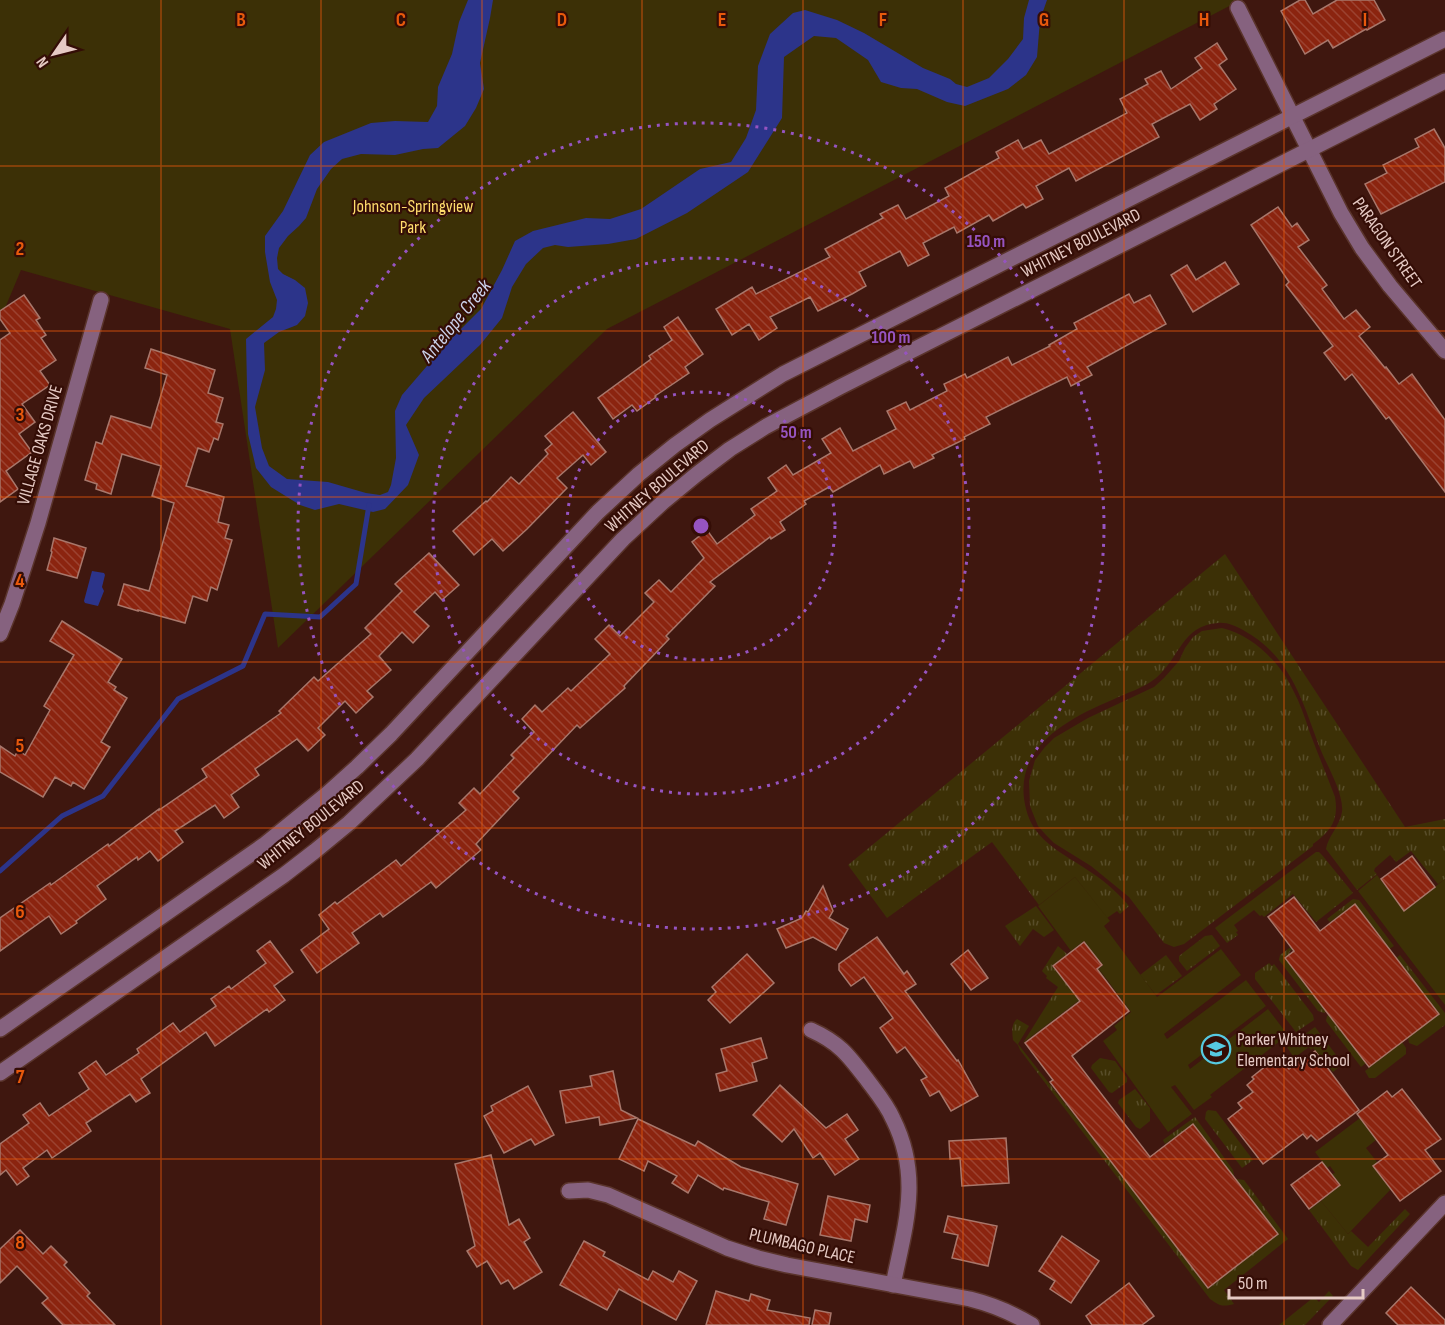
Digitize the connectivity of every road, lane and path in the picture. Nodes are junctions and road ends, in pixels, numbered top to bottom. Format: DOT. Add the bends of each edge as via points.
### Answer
graph roads {
  1 [pos="1238,8"];
  2 [pos="1445,39"];
  3 [pos="1445,81"];
  4 [pos="1293,116"];
  5 [pos="1309,149"];
  6 [pos="101,300"];
  7 [pos="1445,351"];
  8 [pos="0,634"];
  9 [pos="0,1029"];
  10 [pos="811,1030"];
  11 [pos="0,1073"];
  12 [pos="569,1191"];
  13 [pos="1445,1203"];
  14 [pos="893,1285"];
  15 [pos="1032,1325"];
  16 [pos="1330,1325"];
  1 -- 4 [label="street, PARAGON STREET"];
  2 -- 4 [label="street, WHITNEY BOULEVARD"];
  3 -- 5 [label="street, WHITNEY BOULEVARD"];
  4 -- 5 [label="street, PARAGON STREET"];
  4 -- 9 [label="street, WHITNEY BOULEVARD" via="783,374 710,420 639,474 598,512 391,734 328,793 264,845"];
  5 -- 7 [label="street, PARAGON STREET" via="1362,248"];
  5 -- 11 [label="street, WHITNEY BOULEVARD" via="840,387 730,449 623,539 417,759 350,823 284,875"];
  6 -- 8 [label="street, VILLAGE OAKS DRIVE" via="38,523"];
  10 -- 14 [label="street" via="840,1046 851,1058 893,1118 902,1141 910,1180"];
  12 -- 14 [label="street, PLUMBAGO PLACE" via="609,1195 758,1258"];
  13 -- 16 [label="street"];
  14 -- 15 [label="street, PLUMBAGO PLACE" via="995,1306"];
}
